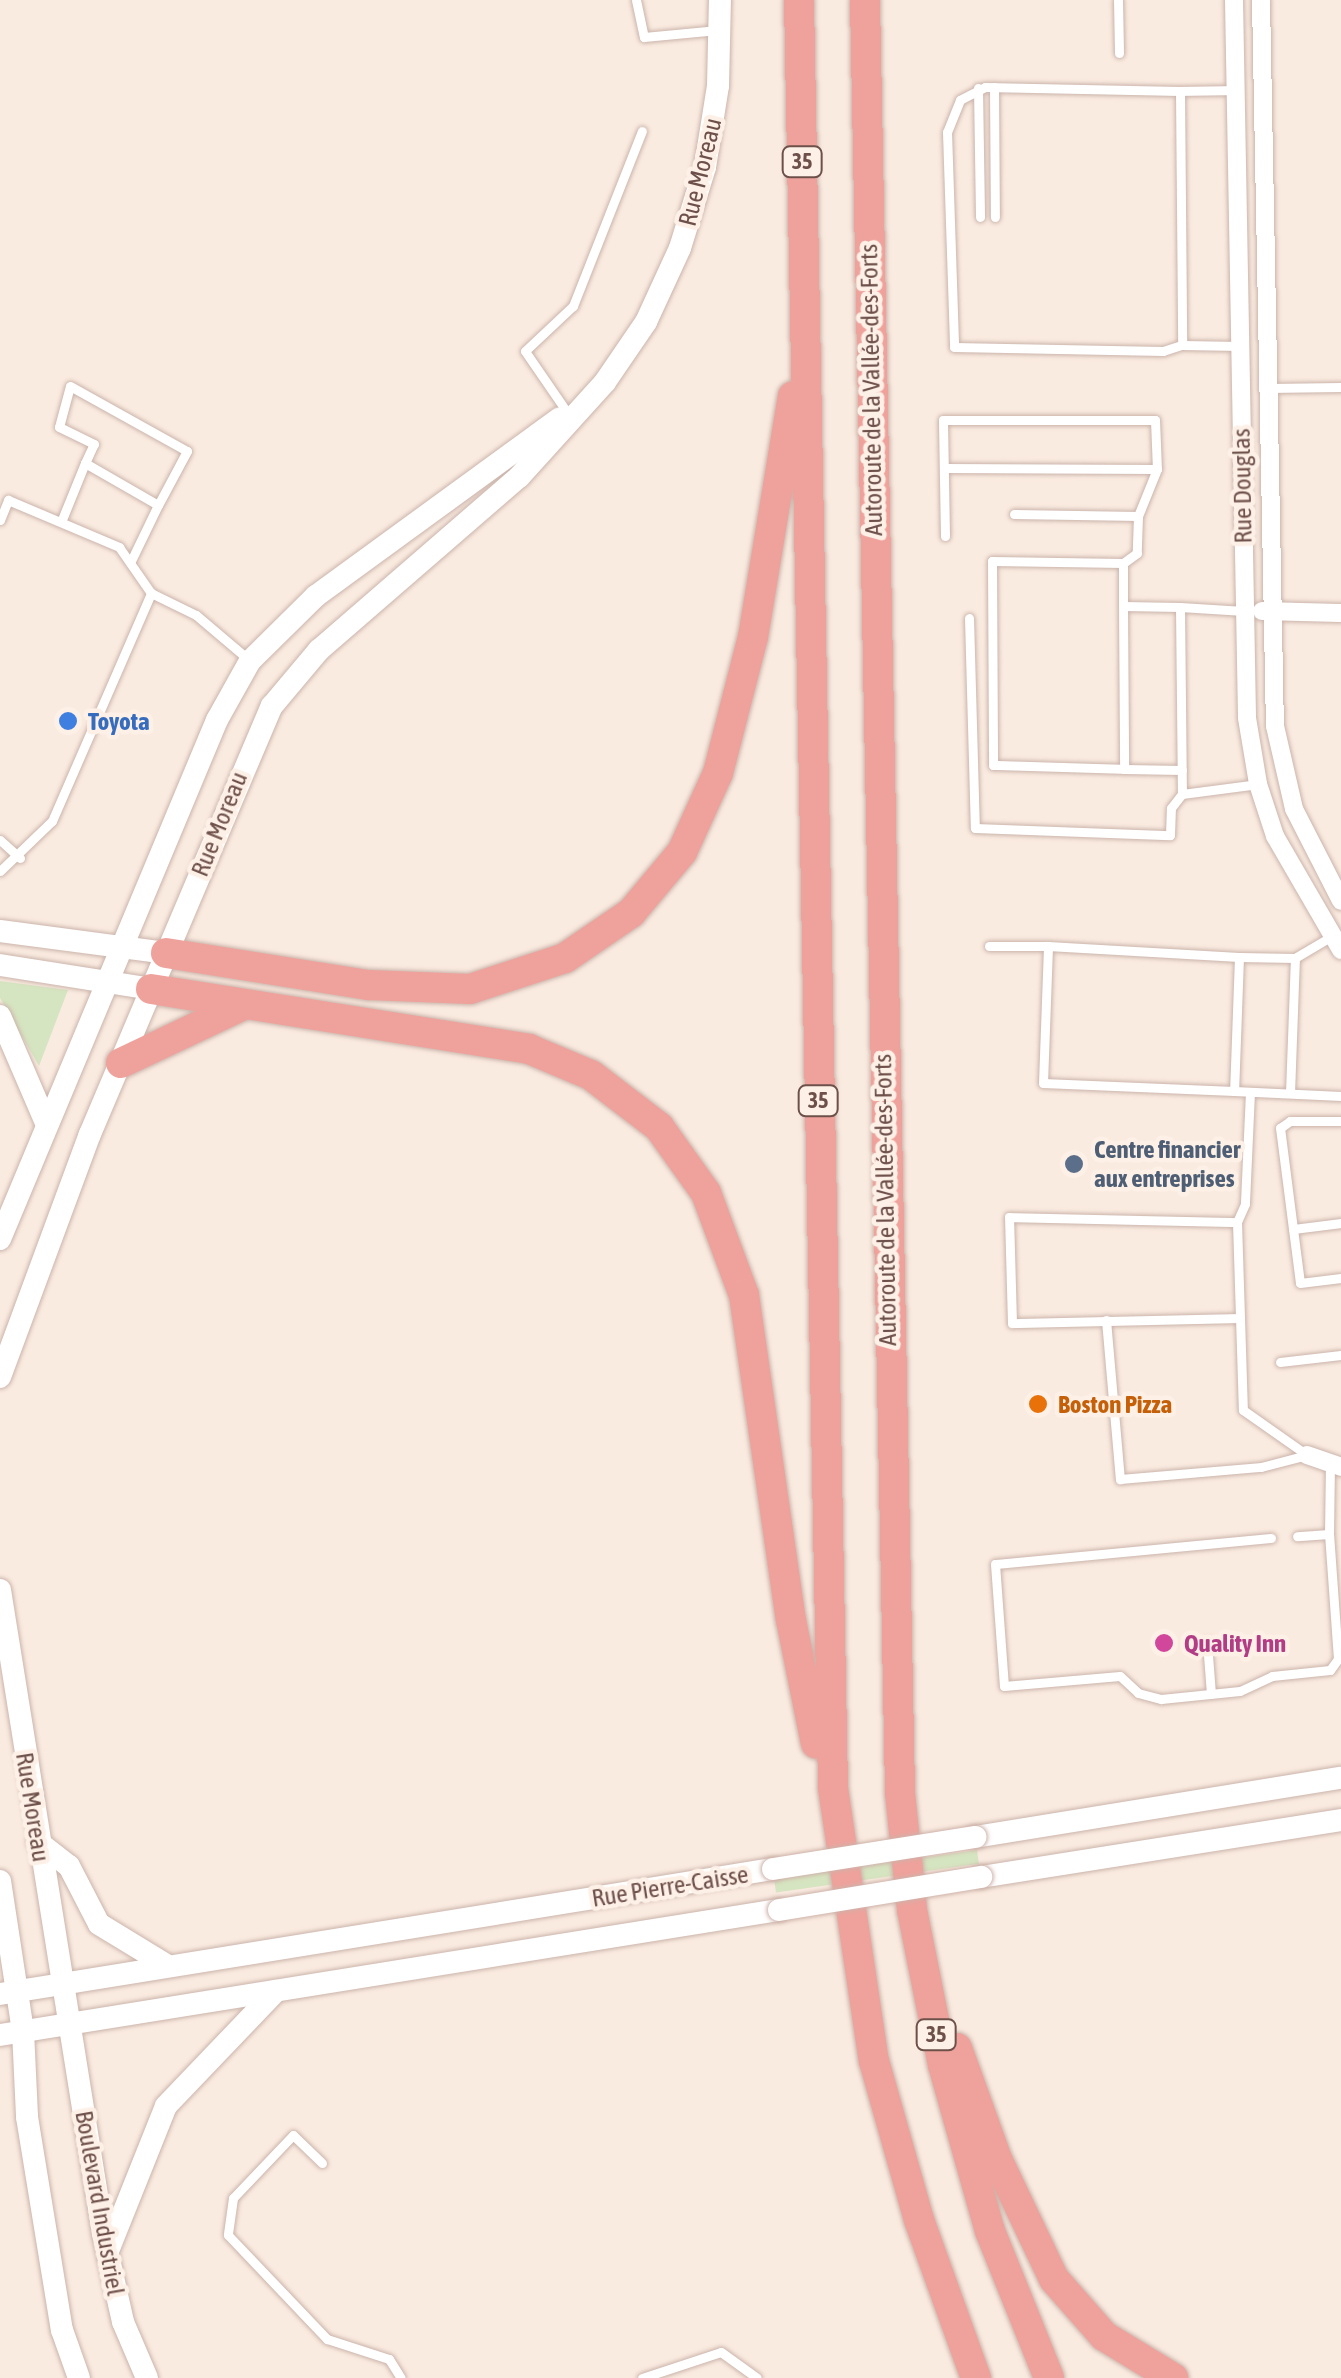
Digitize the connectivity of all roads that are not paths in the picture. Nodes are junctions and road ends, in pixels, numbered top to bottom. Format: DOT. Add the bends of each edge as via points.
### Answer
graph roads {
  1 [pos="636,0"];
  2 [pos="720,0"];
  3 [pos="800,0"];
  4 [pos="865,0"];
  5 [pos="1118,0"];
  6 [pos="1234,0"];
  7 [pos="1261,0"];
  8 [pos="720,30"];
  9 [pos="1119,53"];
  10 [pos="994,86"];
  11 [pos="978,88"];
  12 [pos="1236,90"];
  13 [pos="1180,91"];
  14 [pos="642,132"];
  15 [pos="980,217"];
  16 [pos="996,217"];
  17 [pos="805,324"];
  18 [pos="1182,345"];
  19 [pos="1240,346"];
  20 [pos="1341,387"];
  21 [pos="1266,388"];
  22 [pos="570,416"];
  23 [pos="85,463"];
  24 [pos="944,468"];
  25 [pos="1157,469"];
  26 [pos="158,505"];
  27 [pos="1014,514"];
  28 [pos="1138,516"];
  29 [pos="0,520"];
  30 [pos="61,522"];
  31 [pos="945,536"];
  32 [pos="130,563"];
  33 [pos="1124,563"];
  34 [pos="151,593"];
  35 [pos="1123,606"];
  36 [pos="1180,607"];
  37 [pos="1244,611"];
  38 [pos="1271,611"];
  39 [pos="1341,612"];
  40 [pos="969,618"];
  41 [pos="250,661"];
  42 [pos="1124,770"];
  43 [pos="1182,770"];
  44 [pos="1258,784"];
  45 [pos="1182,794"];
  46 [pos="0,840"];
  47 [pos="20,858"];
  48 [pos="0,871"];
  49 [pos="1341,901"];
  50 [pos="0,931"];
  51 [pos="1337,943"];
  52 [pos="989,946"];
  53 [pos="1048,946"];
  54 [pos="123,947"];
  55 [pos="166,953"];
  56 [pos="1239,957"];
  57 [pos="1296,958"];
  58 [pos="0,965"];
  59 [pos="108,982"];
  60 [pos="151,989"];
  61 [pos="243,1005"];
  62 [pos="0,1016"];
  63 [pos="121,1064"];
  64 [pos="1234,1092"];
  65 [pos="1250,1092"];
  66 [pos="1290,1094"];
  67 [pos="1341,1096"];
  68 [pos="1341,1120"];
  69 [pos="47,1124"];
  70 [pos="1237,1222"];
  71 [pos="1341,1223"];
  72 [pos="1293,1229"];
  73 [pos="0,1239"];
  74 [pos="1341,1278"];
  75 [pos="1236,1318"];
  76 [pos="1106,1320"];
  77 [pos="1341,1355"];
  78 [pos="1280,1362"];
  79 [pos="0,1377"];
  80 [pos="1307,1455"];
  81 [pos="1336,1466"];
  82 [pos="1329,1534"];
  83 [pos="1297,1536"];
  84 [pos="1271,1538"];
  85 [pos="0,1590"];
  86 [pos="1207,1642"];
  87 [pos="895,1676"];
  88 [pos="1211,1694"];
  89 [pos="1341,1778"];
  90 [pos="1341,1820"];
  91 [pos="38,1842"];
  92 [pos="842,1877"];
  93 [pos="0,1881"];
  94 [pos="168,1966"];
  95 [pos="61,1984"];
  96 [pos="276,1991"];
  97 [pos="9,1992"];
  98 [pos="69,2024"];
  99 [pos="12,2033"];
  100 [pos="322,2164"];
  101 [pos="107,2254"];
  102 [pos="79,2378"];
  103 [pos="146,2378"];
  104 [pos="401,2378"];
  105 [pos="642,2378"];
  106 [pos="757,2378"];
  107 [pos="976,2378"];
  108 [pos="1049,2378"];
  109 [pos="1173,2378"];
  1 -- 8 [label="lane" via="644,37"];
  2 -- 8 [label="main road, Rue Moreau"];
  3 -- 17 [label="highway, 35"];
  4 -- 87 [label="highway, Autoroute de la Vallée-des-Forts / 35"];
  5 -- 9 [label="lane"];
  6 -- 12 [label="street, Rue Douglas"];
  7 -- 21 [label="street, Rue Douglas"];
  8 -- 22 [label="main road, Rue Moreau" via="716,110 690,221 646,322 604,382"];
  10 -- 11 [label="lane"];
  10 -- 13 [label="lane"];
  10 -- 16 [label="lane"];
  11 -- 15 [label="lane"];
  11 -- 18 [label="lane" via="955,105 947,125 952,344 965,351 1163,351"];
  12 -- 13 [label="lane"];
  12 -- 19 [label="street, Rue Douglas"];
  13 -- 18 [label="lane"];
  14 -- 22 [label="lane" via="573,306 525,351"];
  17 -- 55 [label="highway" via="740,696 699,819 645,899 565,958 470,989 354,984"];
  17 -- 92 [label="highway, 35" via="826,1616"];
  18 -- 19 [label="lane"];
  19 -- 37 [label="street, Rue Douglas"];
  20 -- 21 [label="lane"];
  21 -- 38 [label="street, Rue Douglas"];
  22 -- 41 [label="main road, Rue Moreau" via="316,596"];
  22 -- 55 [label="main road, Rue Moreau" via="476,518 328,642 282,690 254,740"];
  23 -- 26 [label="lane"];
  23 -- 26 [label="lane" via="94,444 59,428 70,386 187,452"];
  23 -- 30 [label="lane"];
  24 -- 25 [label="lane"];
  24 -- 25 [label="lane" via="943,420 1156,420"];
  24 -- 31 [label="lane"];
  25 -- 28 [label="lane"];
  26 -- 32 [label="lane"];
  27 -- 28 [label="lane"];
  28 -- 33 [label="lane" via="1137,553"];
  29 -- 30 [label="lane" via="8,500"];
  30 -- 32 [label="lane" via="119,547"];
  32 -- 34 [label="lane"];
  33 -- 35 [label="lane"];
  33 -- 42 [label="lane" via="992,561 993,765"];
  34 -- 41 [label="lane" via="196,616"];
  34 -- 47 [label="lane" via="65,796"];
  35 -- 36 [label="lane"];
  35 -- 42 [label="lane"];
  36 -- 37 [label="lane"];
  36 -- 43 [label="lane"];
  37 -- 38 [label="street"];
  37 -- 44 [label="street, Rue Douglas"];
  38 -- 39 [label="street"];
  38 -- 49 [label="street, Rue Douglas" via="1281,766 1304,832"];
  40 -- 45 [label="lane" via="975,828 1170,835 1171,808"];
  41 -- 54 [label="main road, Rue Moreau" via="218,720"];
  42 -- 43 [label="lane"];
  43 -- 45 [label="lane"];
  44 -- 45 [label="lane"];
  44 -- 51 [label="street, Rue Douglas" via="1285,857"];
  46 -- 47 [label="lane"];
  47 -- 48 [label="lane"];
  50 -- 54 [label="main road"];
  51 -- 57 [label="lane"];
  52 -- 53 [label="lane"];
  53 -- 56 [label="lane"];
  53 -- 64 [label="lane" via="1043,1084"];
  54 -- 55 [label="main road"];
  54 -- 59 [label="main road, Rue Moreau"];
  55 -- 60 [label="main road, Rue Moreau"];
  56 -- 57 [label="lane"];
  56 -- 64 [label="lane"];
  57 -- 66 [label="lane"];
  58 -- 59 [label="main road"];
  59 -- 60 [label="main road"];
  59 -- 69 [label="main road, Rue Moreau"];
  60 -- 61 [label="highway"];
  60 -- 63 [label="main road, Rue Moreau"];
  61 -- 63 [label="highway"];
  61 -- 92 [label="highway" via="480,1038 552,1057 625,1097 691,1166 728,1242 750,1321 791,1620"];
  62 -- 69 [label="main road"];
  63 -- 79 [label="main road, Rue Moreau"];
  64 -- 65 [label="lane"];
  65 -- 66 [label="lane"];
  65 -- 70 [label="lane" via="1244,1204"];
  66 -- 67 [label="lane"];
  68 -- 72 [label="lane" via="1290,1120 1280,1128"];
  69 -- 73 [label="main road, Rue Moreau"];
  70 -- 75 [label="lane"];
  70 -- 76 [label="lane" via="1009,1217 1012,1323"];
  71 -- 72 [label="lane"];
  72 -- 74 [label="lane" via="1300,1282"];
  75 -- 76 [label="lane"];
  75 -- 80 [label="lane" via="1244,1410"];
  76 -- 80 [label="lane" via="1120,1480"];
  77 -- 78 [label="lane"];
  80 -- 81 [label="street"];
  81 -- 82 [label="lane"];
  82 -- 83 [label="lane"];
  82 -- 88 [label="lane" via="1336,1666"];
  84 -- 88 [label="lane" via="994,1564 1004,1686 1120,1676 1154,1698"];
  85 -- 91 [label="main road, Rue Moreau"];
  86 -- 88 [label="lane"];
  87 -- 108 [label="highway, Autoroute de la Vallée-des-Forts / 35" via="906,1851 933,2022 981,2202"];
  87 -- 109 [label="highway" via="924,1913 949,2020 992,2148 1042,2260 1077,2309 1116,2346"];
  89 -- 94 [label="main road, Rue Pierre-Caisse, bridge"];
  90 -- 96 [label="main road, Rue Pierre-Caisse, bridge"];
  91 -- 94 [label="main road" via="69,1866 99,1924"];
  91 -- 95 [label="main road, Rue Moreau"];
  92 -- 107 [label="highway, 35" via="859,1989 896,2147"];
  93 -- 97 [label="main road, Rue Moreau"];
  94 -- 95 [label="main road, Rue Pierre-Caisse"];
  95 -- 97 [label="main road, Rue Pierre-Caisse"];
  95 -- 98 [label="main road, Rue Moreau"];
  96 -- 98 [label="main road, Rue Pierre-Caisse"];
  96 -- 101 [label="main road" via="166,2106"];
  97 -- 99 [label="main road, Rue Moreau"];
  98 -- 99 [label="main road, Rue Pierre-Caisse"];
  98 -- 101 [label="main road, Boulevard Industriel"];
  99 -- 102 [label="main road" via="62,2330"];
  100 -- 104 [label="lane" via="293,2135 234,2198 228,2236 327,2339 389,2359"];
  101 -- 103 [label="main road, Boulevard Industriel" via="129,2342"];
  105 -- 106 [label="lane" via="721,2352"];
}
